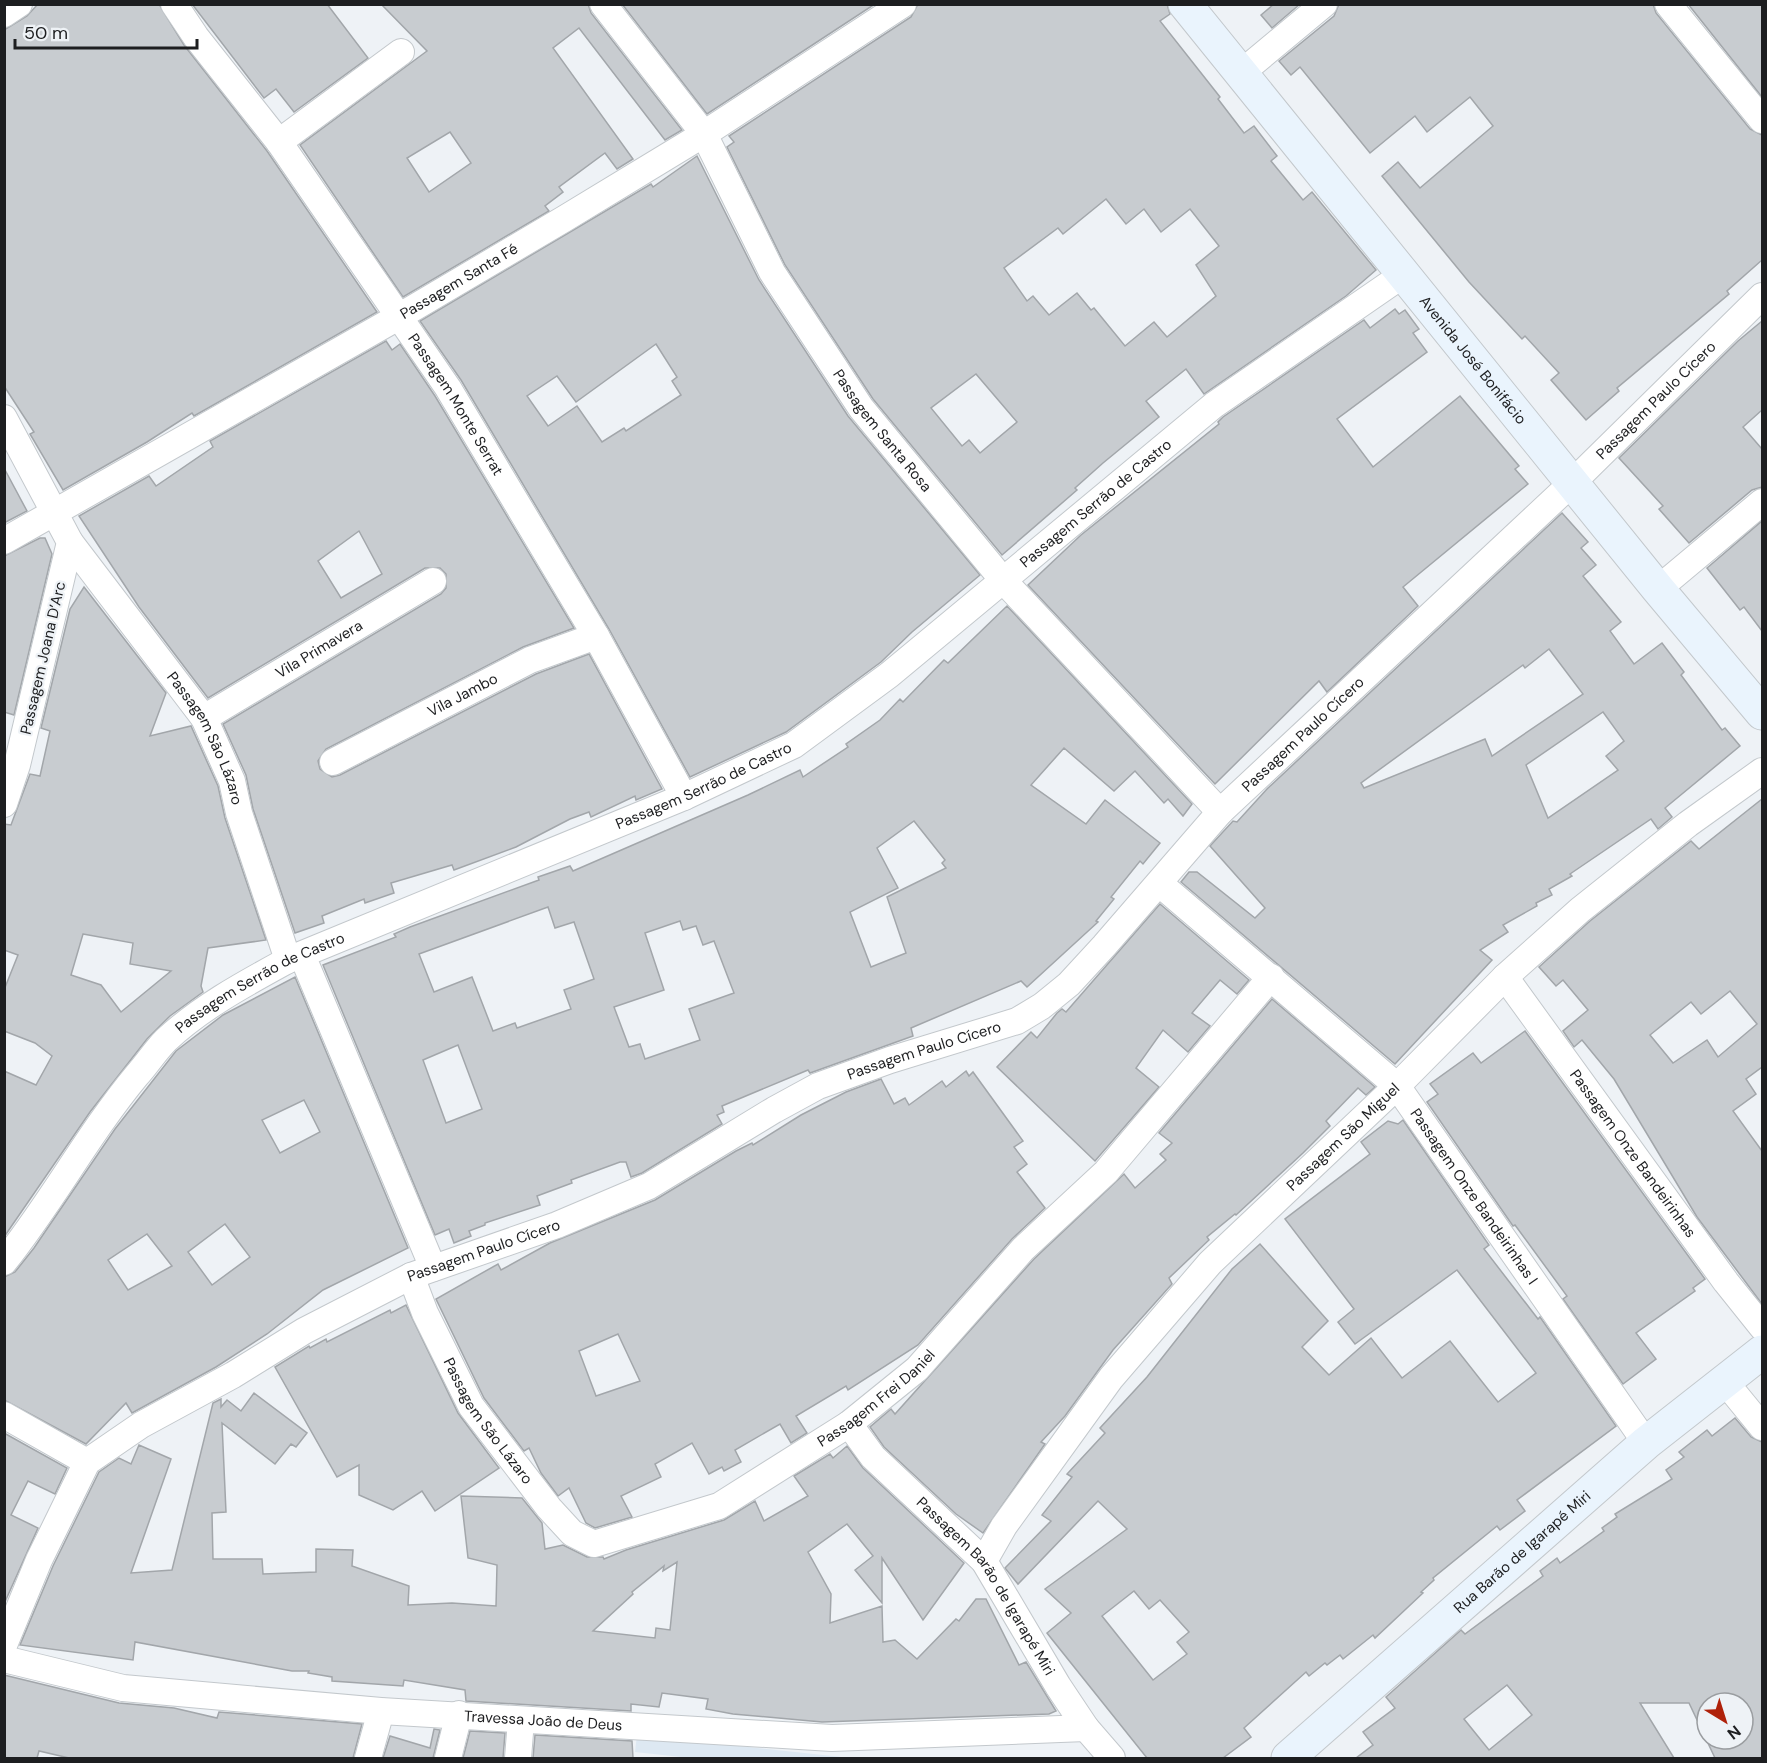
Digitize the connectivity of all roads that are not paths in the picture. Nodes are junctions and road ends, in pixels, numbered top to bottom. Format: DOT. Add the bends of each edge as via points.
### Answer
graph roads {
  1 [pos="19,4"];
  2 [pos="174,4"];
  3 [pos="603,4"];
  4 [pos="903,4"];
  5 [pos="1185,4"];
  6 [pos="1324,4"];
  7 [pos="1668,4"];
  8 [pos="4,14"];
  9 [pos="400,52"];
  10 [pos="1241,73"];
  11 [pos="1762,120"];
  12 [pos="704,134"];
  13 [pos="279,142"];
  14 [pos="1404,274"];
  15 [pos="1762,296"];
  16 [pos="400,316"];
  17 [pos="4,418"];
  18 [pos="1572,483"];
  19 [pos="1762,502"];
  20 [pos="54,514"];
  21 [pos="4,541"];
  22 [pos="70,542"];
  23 [pos="1002,579"];
  24 [pos="433,582"];
  25 [pos="1658,589"];
  26 [pos="596,636"];
  27 [pos="1762,713"];
  28 [pos="204,718"];
  29 [pos="333,762"];
  30 [pos="1762,771"];
  31 [pos="684,797"];
  32 [pos="4,804"];
  33 [pos="1220,812"];
  34 [pos="1160,884"];
  35 [pos="295,957"];
  36 [pos="1271,976"];
  37 [pos="1504,977"];
  38 [pos="1397,1086"];
  39 [pos="4,1262"];
  40 [pos="422,1272"];
  41 [pos="1762,1327"];
  42 [pos="1762,1352"];
  43 [pos="1726,1383"];
  44 [pos="4,1415"];
  45 [pos="849,1424"];
  46 [pos="1762,1427"];
  47 [pos="1646,1443"];
  48 [pos="87,1462"];
  49 [pos="594,1544"];
  50 [pos="984,1561"];
  51 [pos="4,1645"];
  52 [pos="4,1659"];
  53 [pos="381,1711"];
  54 [pos="459,1714"];
  55 [pos="521,1719"];
  56 [pos="1086,1728"];
  57 [pos="368,1758"];
  58 [pos="448,1758"];
  59 [pos="519,1758"];
  60 [pos="1112,1758"];
  61 [pos="1288,1758"];
  1 -- 8 [label="street"];
  2 -- 13 [label="street, Passagem Monte Serrat" via="196,38"];
  3 -- 12 [label="street, Passagem Santa Rosa"];
  4 -- 12 [label="street, Passagem Santa Fé"];
  5 -- 10 [label="main road, Avenida José Bonifácio"];
  6 -- 10 [label="street"];
  7 -- 11 [label="street"];
  9 -- 13 [label="street"];
  10 -- 14 [label="main road, Avenida José Bonifácio"];
  12 -- 16 [label="street, Passagem Santa Fé"];
  12 -- 23 [label="street, Passagem Santa Rosa" via="772,272 861,408"];
  13 -- 16 [label="street, Passagem Monte Serrat"];
  14 -- 18 [label="main road, Avenida José Bonifácio"];
  14 -- 23 [label="street, Passagem Serrão de Castro" via="1215,405"];
  15 -- 18 [label="street, Passagem Paulo Cícero"];
  16 -- 20 [label="street, Passagem Santa Fé"];
  16 -- 26 [label="street, Passagem Monte Serrat" via="448,388"];
  17 -- 20 [label="street"];
  18 -- 25 [label="main road, Avenida José Bonifácio"];
  18 -- 33 [label="street, Passagem Paulo Cícero"];
  19 -- 25 [label="street"];
  20 -- 21 [label="street, Passagem Santa Fé"];
  20 -- 22 [label="street"];
  22 -- 28 [label="street, Passagem São Lázaro"];
  22 -- 32 [label="street, Passagem Joana D’Arc" via="17,765"];
  23 -- 31 [label="street, Passagem Serrão de Castro" via="822,726 794,745"];
  23 -- 33 [label="street, Passagem Santa Rosa"];
  24 -- 28 [label="street, Vila Primavera"];
  25 -- 27 [label="main road, Avenida José Bonifácio"];
  26 -- 29 [label="street, Vila Jambo" via="530,660"];
  26 -- 31 [label="street, Passagem Monte Serrat"];
  28 -- 35 [label="street, Passagem São Lázaro" via="232,781 239,813"];
  30 -- 37 [label="street, Passagem São Miguel" via="1598,895"];
  31 -- 35 [label="street, Passagem Serrão de Castro"];
  33 -- 34 [label="street, Passagem Paulo Cícero"];
  34 -- 36 [label="street, Passagem Onze Bandeirinhas I"];
  34 -- 40 [label="street, Passagem Paulo Cícero" via="1068,984 1017,1021 818,1086 649,1186 557,1225"];
  35 -- 39 [label="street, Passagem Serrão de Castro" via="240,986 167,1039 120,1096"];
  35 -- 40 [label="street, Passagem São Lázaro"];
  36 -- 38 [label="street, Passagem Onze Bandeirinhas I"];
  36 -- 45 [label="street, Passagem Frei Daniel" via="1106,1172 1023,1249 917,1369"];
  37 -- 38 [label="street, Passagem São Miguel"];
  37 -- 41 [label="street, Passagem Onze Bandeirinhas"];
  38 -- 47 [label="street, Passagem Onze Bandeirinhas I"];
  38 -- 50 [label="street, Passagem São Miguel" via="1178,1298 1112,1378"];
  40 -- 48 [label="street, Passagem Paulo Cícero" via="304,1331 141,1425"];
  40 -- 49 [label="street, Passagem São Lázaro" via="425,1313 471,1406 549,1508 573,1533"];
  42 -- 43 [label="main road, Rua Barão de Igarapé Miri"];
  43 -- 46 [label="street"];
  43 -- 47 [label="main road, Rua Barão de Igarapé Miri"];
  44 -- 48 [label="street"];
  45 -- 49 [label="street, Passagem Frei Daniel" via="719,1506"];
  45 -- 50 [label="street, Passagem Barão de Igarapé Miri" via="873,1457"];
  47 -- 61 [label="main road, Rua Barão de Igarapé Miri"];
  48 -- 51 [label="street, Passagem Paulo Cícero" via="39,1560"];
  50 -- 56 [label="street, Passagem Barão de Igarapé Miri"];
  52 -- 53 [label="street, Travessa João de Deus" via="123,1688"];
  53 -- 54 [label="street, Travessa João de Deus"];
  53 -- 57 [label="street"];
  54 -- 55 [label="street, Travessa João de Deus"];
  54 -- 58 [label="street"];
  55 -- 56 [label="street, Travessa João de Deus" via="832,1738"];
  55 -- 59 [label="street"];
  56 -- 60 [label="street, Passagem Barão de Igarapé Miri"];
}
